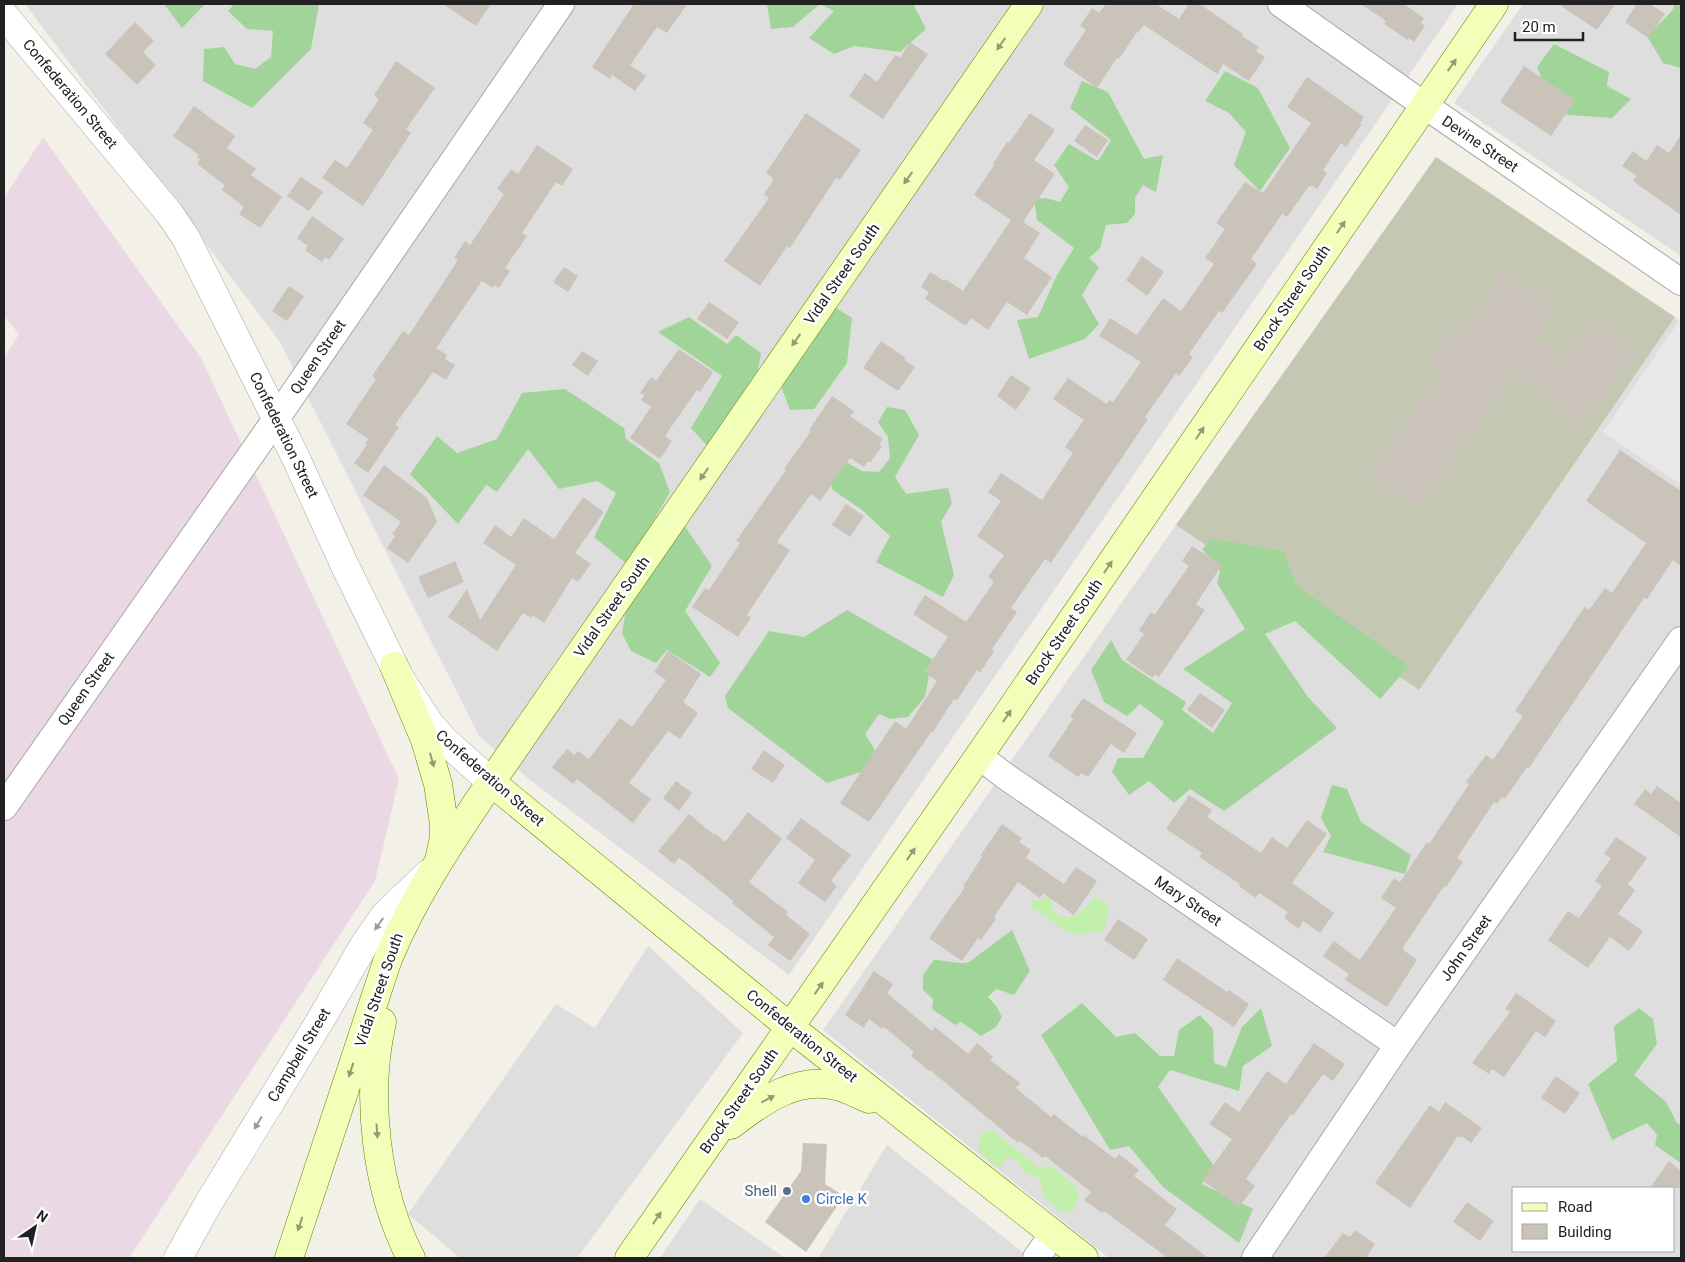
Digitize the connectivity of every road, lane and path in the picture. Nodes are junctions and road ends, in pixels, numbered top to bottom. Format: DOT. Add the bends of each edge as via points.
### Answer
graph roads {
  1 [pos="561,4"];
  2 [pos="1029,4"];
  3 [pos="1281,4"];
  4 [pos="1494,4"];
  5 [pos="4,14"];
  6 [pos="1424,106"];
  7 [pos="1681,282"];
  8 [pos="276,418"];
  9 [pos="1681,640"];
  10 [pos="394,666"];
  11 [pos="979,756"];
  12 [pos="491,782"];
  13 [pos="4,807"];
  14 [pos="437,864"];
  15 [pos="401,927"];
  16 [pos="791,1028"];
  17 [pos="1398,1045"];
  18 [pos="904,1116"];
  19 [pos="714,1137"];
  20 [pos="1053,1234"];
  21 [pos="178,1258"];
  22 [pos="289,1258"];
  23 [pos="411,1258"];
  24 [pos="629,1258"];
  25 [pos="1036,1258"];
  26 [pos="1084,1258"];
  27 [pos="1255,1258"];
  1 -- 8 [label="street, Queen Street"];
  2 -- 12 [label="main road, Vidal Street South, one-way"];
  3 -- 6 [label="street, Devine Street"];
  6 -- 4 [label="main road, Brock Street South, one-way"];
  5 -- 8 [label="street, Confederation Street" via="178,225"];
  6 -- 7 [label="street, Devine Street"];
  11 -- 6 [label="main road, Brock Street South, one-way"];
  8 -- 10 [label="street, Confederation Street"];
  8 -- 13 [label="street, Queen Street"];
  9 -- 17 [label="street, John Street"];
  10 -- 12 [label="street, Confederation Street" via="430,724"];
  10 -- 14 [label="main road, one-way" via="425,740 438,784 444,837"];
  16 -- 11 [label="main road, Brock Street South, one-way"];
  11 -- 17 [label="street, Mary Street"];
  12 -- 14 [label="main road, Vidal Street South"];
  12 -- 16 [label="main road, Confederation Street"];
  14 -- 15 [label="main road, Vidal Street South"];
  14 -- 21 [label="street, Campbell Street, one-way" via="385,915 364,945"];
  15 -- 22 [label="main road, Vidal Street South, one-way"];
  15 -- 23 [label="main road, one-way" via="374,1065 374,1091 385,1188"];
  16 -- 18 [label="main road, Confederation Street"];
  16 -- 19 [label="main road, Brock Street South"];
  17 -- 27 [label="street, John Street"];
  19 -- 18 [label="main road, one-way" via="756,1106 789,1088 804,1084 839,1086"];
  18 -- 20 [label="main road, Confederation Street"];
  24 -- 19 [label="main road, Brock Street South, one-way"];
  20 -- 25 [label="street"];
  20 -- 26 [label="main road, Confederation Street"];
}
